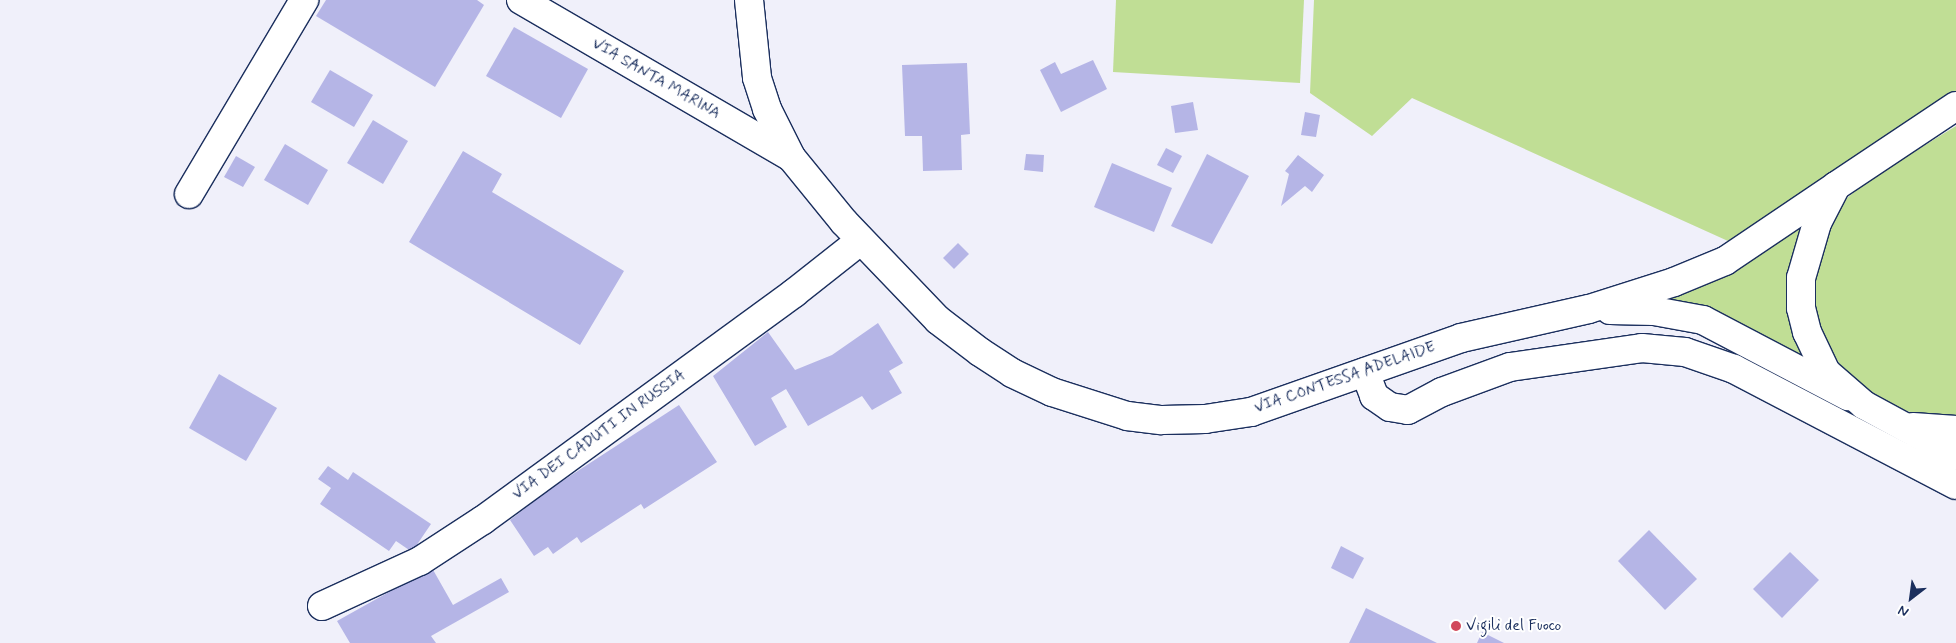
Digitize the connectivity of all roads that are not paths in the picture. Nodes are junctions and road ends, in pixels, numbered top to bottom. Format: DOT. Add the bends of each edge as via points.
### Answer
graph roads {
  1 [pos="304,0"];
  2 [pos="521,0"];
  3 [pos="748,0"];
  4 [pos="1955,107"];
  5 [pos="791,158"];
  6 [pos="1836,186"];
  7 [pos="189,194"];
  8 [pos="861,240"];
  9 [pos="1589,309"];
  10 [pos="1365,372"];
  11 [pos="1864,405"];
  12 [pos="1902,425"];
  13 [pos="1956,430"];
  14 [pos="1956,455"];
  15 [pos="1956,485"];
  16 [pos="322,606"];
  1 -- 7 [label="street"];
  2 -- 5 [label="street, VIA SANTA MARINA"];
  3 -- 5 [label="street, VIA CONTESSA ADELAIDE" via="757,78 767,109"];
  4 -- 6 [label="street"];
  5 -- 8 [label="street, VIA CONTESSA ADELAIDE"];
  6 -- 9 [label="street" via="1725,261 1674,282"];
  6 -- 11 [label="street" via="1817,223 1800,278 1802,308 1807,332 1826,372"];
  8 -- 10 [label="street, VIA CONTESSA ADELAIDE" via="938,320 980,352 1012,373 1052,392 1127,416 1162,420 1204,419 1251,412"];
  8 -- 16 [label="street, VIA DEI CADUTI IN RUSSIA" via="794,294 483,520 420,561"];
  9 -- 10 [label="street, VIA CONTESSA ADELAIDE" via="1461,338"];
  9 -- 11 [label="street" via="1654,311 1703,320"];
  10 -- 15 [label="street" via="1374,396 1390,407 1408,410 1442,392 1510,367 1642,348 1685,352 1734,369"];
  11 -- 12 [label="street"];
  12 -- 13 [label="street"];
  12 -- 14 [label="street"];
}
